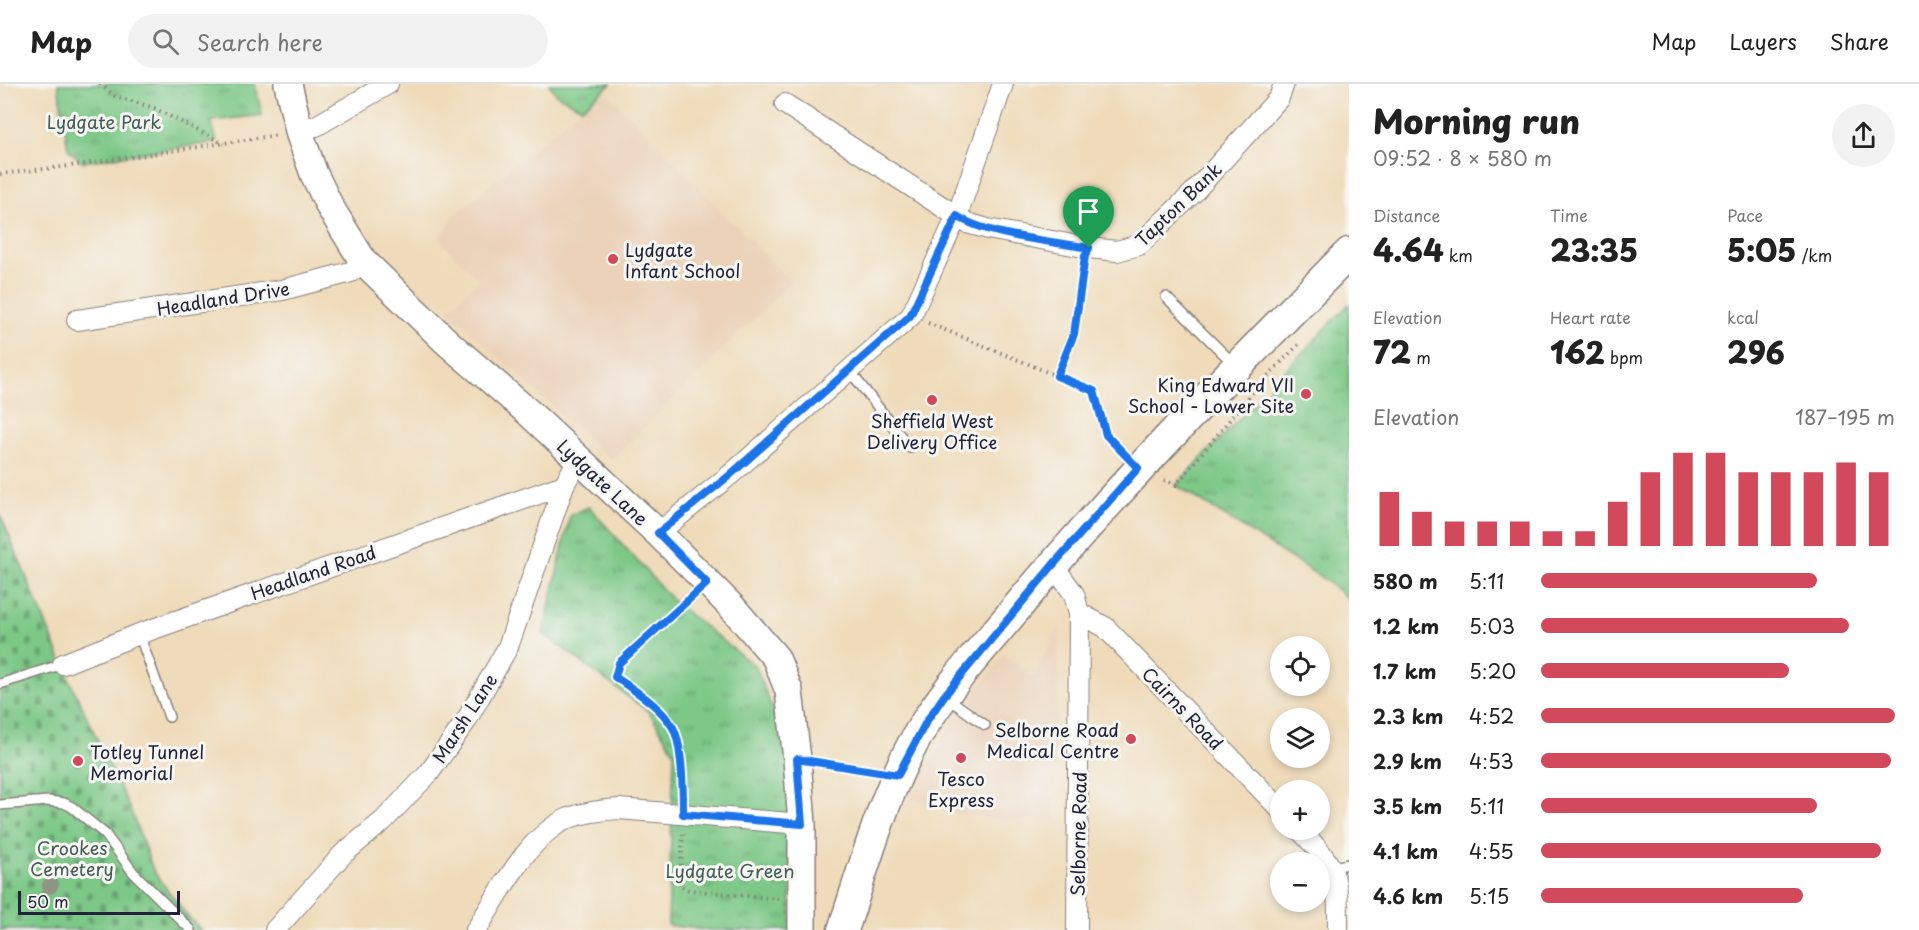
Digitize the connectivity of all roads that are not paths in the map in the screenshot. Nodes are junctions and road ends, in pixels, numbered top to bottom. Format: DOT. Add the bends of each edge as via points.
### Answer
graph roads {
  1 [pos="288,84"];
  2 [pos="388,84"];
  3 [pos="1003,84"];
  4 [pos="1284,84"];
  5 [pos="785,104"];
  6 [pos="299,130"];
  7 [pos="957,216"];
  8 [pos="1349,253"];
  9 [pos="363,261"];
  10 [pos="1166,297"];
  11 [pos="77,320"];
  12 [pos="1237,366"];
  13 [pos="849,370"];
  14 [pos="910,448"];
  15 [pos="579,458"];
  16 [pos="564,485"];
  17 [pos="658,533"];
  18 [pos="1053,565"];
  19 [pos="1079,613"];
  20 [pos="139,633"];
  21 [pos="63,664"];
  22 [pos="0,684"];
  23 [pos="944,696"];
  24 [pos="169,717"];
  25 [pos="986,724"];
  26 [pos="1270,798"];
  27 [pos="0,806"];
  28 [pos="802,824"];
  29 [pos="1311,840"];
  30 [pos="1340,866"];
  31 [pos="191,930"];
  32 [pos="275,930"];
  33 [pos="476,930"];
  34 [pos="802,930"];
  35 [pos="843,930"];
  36 [pos="1077,930"];
  37 [pos="1338,930"];
  1 -- 6 [label="street, Lydgate Lane"];
  2 -- 6 [label="street" via="316,126"];
  3 -- 7 [label="street"];
  4 -- 7 [label="street, Tapton Bank" via="1279,98 1193,193 1139,245 1117,251 1089,248 988,229"];
  5 -- 7 [label="street, Tapton Bank"];
  6 -- 9 [label="street, Lydgate Lane" via="330,207"];
  7 -- 13 [label="street" via="910,316"];
  8 -- 12 [label="main road"];
  9 -- 11 [label="street, Headland Drive" via="351,272 282,290"];
  9 -- 15 [label="street, Lydgate Lane" via="448,343"];
  10 -- 12 [label="lane"];
  12 -- 18 [label="main road" via="1138,468"];
  13 -- 14 [label="lane"];
  13 -- 17 [label="street"];
  15 -- 16 [label="street, Marsh Lane"];
  15 -- 17 [label="street, Lydgate Lane"];
  16 -- 20 [label="street, Headland Road"];
  16 -- 32 [label="street, Marsh Lane" via="508,647 466,721 429,773 383,821 343,854"];
  17 -- 28 [label="street, Lydgate Lane" via="776,658 789,692"];
  18 -- 19 [label="street, Selborne Road" via="1074,594"];
  18 -- 23 [label="main road"];
  19 -- 26 [label="street, Cairns Road" via="1106,627"];
  19 -- 36 [label="street, Selborne Road"];
  20 -- 21 [label="street, Headland Road"];
  20 -- 24 [label="lane"];
  21 -- 22 [label="lane"];
  23 -- 25 [label="lane"];
  23 -- 35 [label="main road" via="898,775"];
  27 -- 31 [label="lane" via="48,801 72,807 105,834 134,872"];
  28 -- 33 [label="street" via="619,809 567,819 543,835 521,859"];
  28 -- 34 [label="street, Lydgate Lane"];
  29 -- 30 [label="street"];
  30 -- 37 [label="street"];
}
